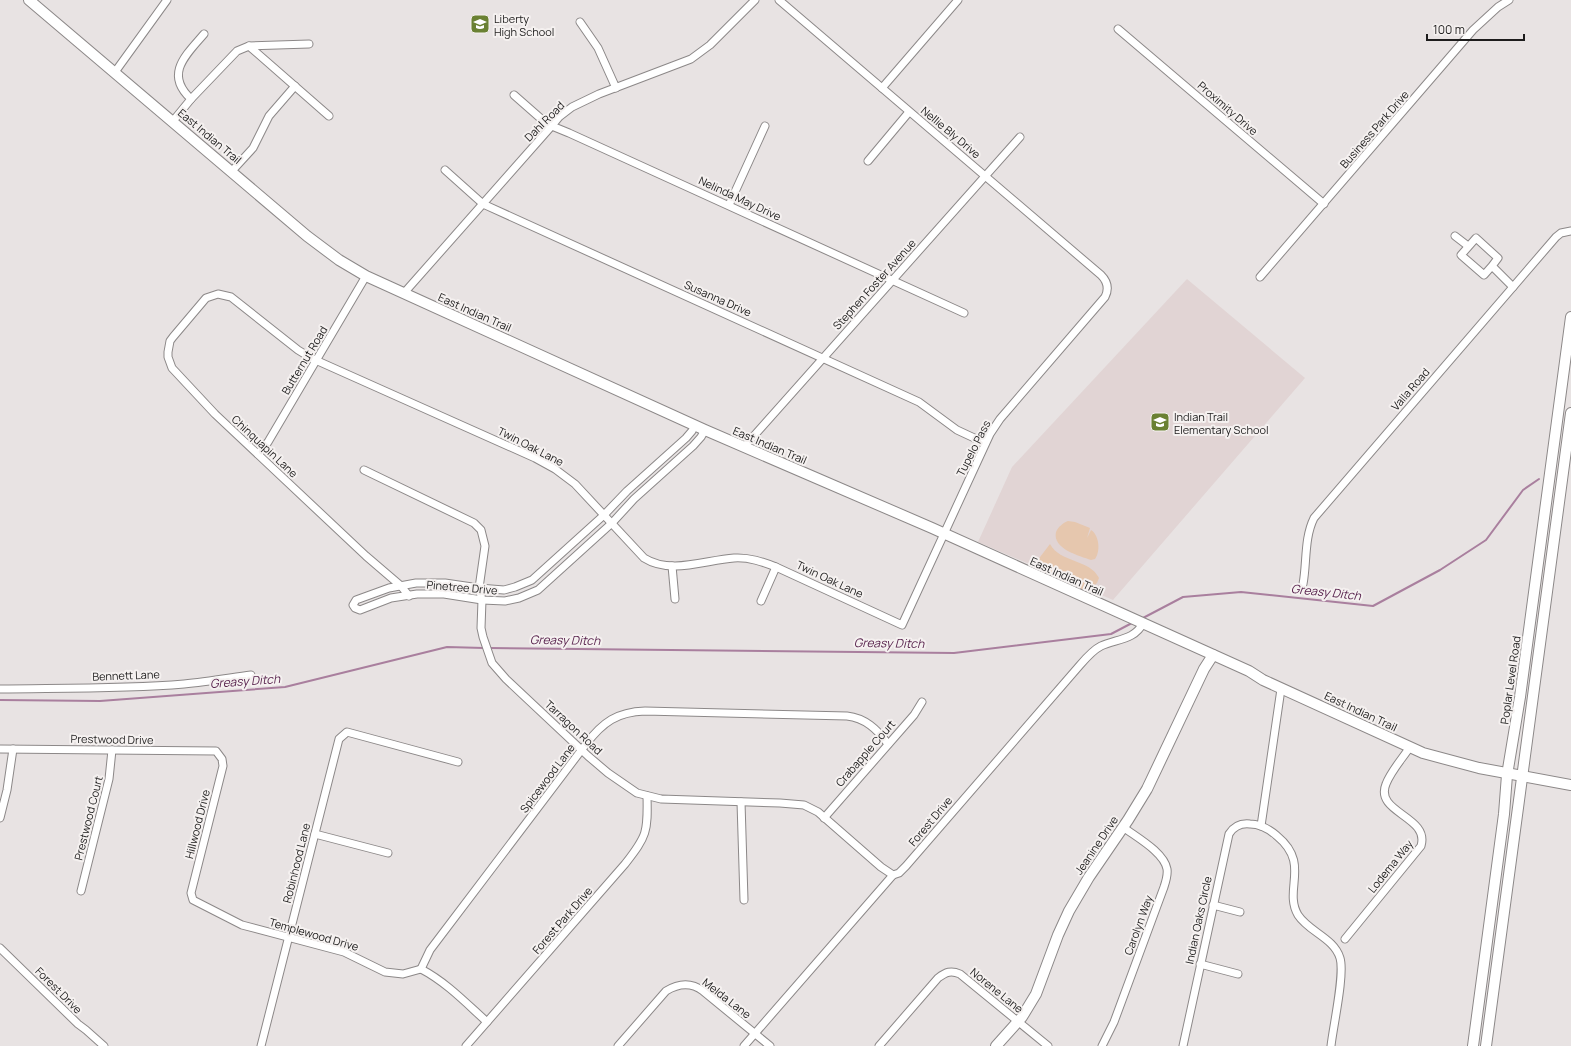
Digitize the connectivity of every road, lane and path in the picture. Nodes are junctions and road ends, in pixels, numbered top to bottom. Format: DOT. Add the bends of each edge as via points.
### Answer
graph roads {
  1 [pos="29,0"];
  2 [pos="167,0"];
  3 [pos="755,0"];
  4 [pos="779,0"];
  5 [pos="958,0"];
  6 [pos="1509,0"];
  7 [pos="580,22"];
  8 [pos="1118,29"];
  9 [pos="204,34"];
  10 [pos="309,44"];
  11 [pos="249,46"];
  12 [pos="115,72"];
  13 [pos="295,86"];
  14 [pos="616,88"];
  15 [pos="882,88"];
  16 [pos="514,95"];
  17 [pos="191,99"];
  18 [pos="909,112"];
  19 [pos="329,116"];
  20 [pos="173,122"];
  21 [pos="765,126"];
  22 [pos="552,127"];
  23 [pos="1020,137"];
  24 [pos="868,161"];
  25 [pos="445,170"];
  26 [pos="232,171"];
  27 [pos="985,176"];
  28 [pos="483,204"];
  29 [pos="1324,204"];
  30 [pos="729,205"];
  31 [pos="1571,231"];
  32 [pos="1455,236"];
  33 [pos="1468,246"];
  34 [pos="1492,266"];
  35 [pos="366,276"];
  36 [pos="1260,277"];
  37 [pos="893,280"];
  38 [pos="1107,283"];
  39 [pos="1513,287"];
  40 [pos="404,293"];
  41 [pos="209,296"];
  42 [pos="964,313"];
  43 [pos="1571,317"];
  44 [pos="823,358"];
  45 [pos="316,360"];
  46 [pos="1571,413"];
  47 [pos="695,425"];
  48 [pos="705,430"];
  49 [pos="985,443"];
  50 [pos="744,447"];
  51 [pos="258,454"];
  52 [pos="364,470"];
  53 [pos="604,515"];
  54 [pos="612,523"];
  55 [pos="944,534"];
  56 [pos="672,566"];
  57 [pos="776,567"];
  58 [pos="1303,584"];
  59 [pos="401,586"];
  60 [pos="479,588"];
  61 [pos="409,596"];
  62 [pos="675,599"];
  63 [pos="482,600"];
  64 [pos="761,601"];
  65 [pos="1143,623"];
  66 [pos="902,624"];
  67 [pos="1213,655"];
  68 [pos="251,675"];
  69 [pos="1281,688"];
  70 [pos="0,689"];
  71 [pos="922,702"];
  72 [pos="888,744"];
  73 [pos="1410,748"];
  74 [pos="0,749"];
  75 [pos="14,749"];
  76 [pos="112,750"];
  77 [pos="582,750"];
  78 [pos="221,756"];
  79 [pos="458,762"];
  80 [pos="1507,775"];
  81 [pos="1522,777"];
  82 [pos="1571,786"];
  83 [pos="647,796"];
  84 [pos="741,802"];
  85 [pos="0,818"];
  86 [pos="824,818"];
  87 [pos="1261,826"];
  88 [pos="1123,827"];
  89 [pos="314,834"];
  90 [pos="388,853"];
  91 [pos="892,875"];
  92 [pos="81,891"];
  93 [pos="192,897"];
  94 [pos="744,900"];
  95 [pos="1213,905"];
  96 [pos="1240,912"];
  97 [pos="289,937"];
  98 [pos="1345,939"];
  99 [pos="0,948"];
  100 [pos="1200,964"];
  101 [pos="421,969"];
  102 [pos="1238,974"];
  103 [pos="1018,1021"];
  104 [pos="487,1022"];
  105 [pos="755,1034"];
  106 [pos="104,1046"];
  107 [pos="261,1046"];
  108 [pos="466,1046"];
  109 [pos="618,1046"];
  110 [pos="744,1046"];
  111 [pos="770,1046"];
  112 [pos="879,1046"];
  113 [pos="996,1046"];
  114 [pos="1048,1046"];
  115 [pos="1102,1046"];
  116 [pos="1183,1046"];
  117 [pos="1331,1046"];
  118 [pos="1473,1046"];
  119 [pos="1486,1046"];
  1 -- 12 [label="main road, East Indian Trail"];
  2 -- 12 [label="street"];
  3 -- 14 [label="street, Dahl Road" via="699,54"];
  4 -- 15 [label="street, Nellie Bly Drive"];
  5 -- 15 [label="street"];
  6 -- 29 [label="street, Business Park Drive" via="1473,30"];
  7 -- 14 [label="street" via="598,48"];
  8 -- 29 [label="street, Proximity Drive"];
  9 -- 17 [label="street" via="183,60 178,73 181,87"];
  10 -- 11 [label="street"];
  11 -- 13 [label="street"];
  11 -- 17 [label="street" via="237,51"];
  12 -- 20 [label="main road, East Indian Trail"];
  13 -- 19 [label="street"];
  13 -- 26 [label="street" via="269,116 253,148"];
  14 -- 22 [label="street, Dahl Road" via="572,107 559,117"];
  15 -- 18 [label="street, Nellie Bly Drive"];
  16 -- 22 [label="street, Nelinda May Drive"];
  17 -- 20 [label="street"];
  18 -- 24 [label="street"];
  18 -- 27 [label="street, Nellie Bly Drive"];
  20 -- 26 [label="main road, East Indian Trail"];
  21 -- 30 [label="street"];
  22 -- 28 [label="street, Dahl Road"];
  22 -- 30 [label="street, Nelinda May Drive"];
  23 -- 27 [label="street, Stephen Foster Avenue"];
  25 -- 28 [label="street, Susanna Drive"];
  26 -- 35 [label="main road, East Indian Trail" via="322,248"];
  27 -- 37 [label="street, Stephen Foster Avenue"];
  27 -- 38 [label="street, Nellie Bly Drive" via="1102,275"];
  28 -- 40 [label="street, Dahl Road"];
  28 -- 44 [label="street, Susanna Drive"];
  29 -- 36 [label="street, Business Park Drive"];
  30 -- 37 [label="street, Nelinda May Drive"];
  31 -- 39 [label="street, Valla Road" via="1556,237"];
  32 -- 33 [label="street"];
  33 -- 34 [label="street" via="1476,238 1498,258"];
  33 -- 34 [label="street" via="1461,255 1484,275"];
  34 -- 39 [label="street"];
  35 -- 40 [label="main road, East Indian Trail"];
  35 -- 45 [label="street, Butternut Road"];
  37 -- 42 [label="street, Nelinda May Drive"];
  37 -- 44 [label="street, Stephen Foster Avenue"];
  38 -- 49 [label="street, Tupelo Pass" via="1105,298 1000,419"];
  39 -- 58 [label="street, Valla Road" via="1314,518"];
  40 -- 47 [label="main road, East Indian Trail"];
  41 -- 45 [label="street, Twin Oak Lane" via="218,294 231,297 298,350"];
  41 -- 51 [label="street, Chinquapin Lane" via="170,342 170,363 215,414"];
  43 -- 80 [label="main road, Poplar Level Road" via="1520,697"];
  44 -- 49 [label="street, Susanna Drive" via="920,402 957,430"];
  44 -- 50 [label="street, Stephen Foster Avenue"];
  45 -- 51 [label="street, Butternut Road" via="268,442"];
  45 -- 53 [label="street, Twin Oak Lane" via="535,458 569,479"];
  46 -- 81 [label="main road"];
  47 -- 48 [label="main road, East Indian Trail"];
  47 -- 53 [label="street, Pinetree Drive" via="686,438"];
  48 -- 50 [label="main road, East Indian Trail"];
  48 -- 54 [label="street, Pinetree Drive" via="694,446 634,499"];
  49 -- 55 [label="street, Tupelo Pass"];
  50 -- 55 [label="main road, East Indian Trail"];
  51 -- 59 [label="street, Chinquapin Lane"];
  52 -- 60 [label="street, Tarragon Road" via="474,523 481,530 485,546"];
  53 -- 54 [label="street, Twin Oak Lane"];
  53 -- 60 [label="street, Pinetree Drive" via="532,580 504,590"];
  54 -- 56 [label="street, Twin Oak Lane" via="644,558 655,564"];
  54 -- 63 [label="street, Pinetree Drive" via="538,590 505,601"];
  55 -- 65 [label="main road, East Indian Trail"];
  55 -- 66 [label="street, Tupelo Pass"];
  56 -- 57 [label="street, Twin Oak Lane" via="735,558 761,561"];
  56 -- 62 [label="street"];
  57 -- 64 [label="street"];
  57 -- 66 [label="street, Twin Oak Lane"];
  59 -- 60 [label="street, Pinetree Drive" via="445,583"];
  59 -- 61 [label="street, Chinquapin Lane"];
  59 -- 61 [label="street, Pinetree Drive" via="360,598 352,604 360,610 392,598"];
  60 -- 63 [label="street, Tarragon Road"];
  61 -- 63 [label="street, Pinetree Drive" via="444,594"];
  63 -- 77 [label="street, Tarragon Road" via="481,628 496,668"];
  65 -- 67 [label="main road, East Indian Trail"];
  65 -- 91 [label="street, Forest Drive" via="1140,630 1133,635 1101,646 1090,654 906,866 899,873"];
  67 -- 69 [label="main road, East Indian Trail"];
  67 -- 88 [label="main road, Jeanine Drive" via="1204,669 1158,769"];
  68 -- 70 [label="street, Bennett Lane" via="185,684"];
  69 -- 73 [label="main road, East Indian Trail"];
  69 -- 87 [label="street"];
  71 -- 72 [label="street, Crabapple Court"];
  72 -- 77 [label="street, Spicewood Lane" via="872,726 852,717 645,711 629,713 609,721 597,730"];
  72 -- 86 [label="street, Crabapple Court"];
  73 -- 80 [label="main road, East Indian Trail" via="1438,758"];
  73 -- 98 [label="street, Lodema Way" via="1386,785 1385,796 1390,805 1419,829 1423,838 1421,846"];
  74 -- 75 [label="street, Prestwood Drive"];
  75 -- 76 [label="street, Prestwood Drive"];
  75 -- 85 [label="street"];
  76 -- 78 [label="street, Prestwood Drive" via="216,751"];
  76 -- 92 [label="street, Prestwood Court" via="109,779"];
  77 -- 83 [label="street, Tarragon Road" via="618,780 637,793"];
  77 -- 101 [label="street, Spicewood Lane" via="430,950"];
  78 -- 93 [label="street, Hillwood Drive" via="223,766"];
  79 -- 89 [label="street, Robinhood Lane" via="347,732 339,739"];
  80 -- 81 [label="main road, East Indian Trail"];
  80 -- 118 [label="main road, Poplar Level Road"];
  81 -- 82 [label="main road, East Indian Trail"];
  81 -- 119 [label="main road"];
  83 -- 84 [label="street, Tarragon Road" via="661,799"];
  83 -- 104 [label="street, Forest Park Drive" via="647,829 638,847"];
  84 -- 86 [label="street, Tarragon Road" via="800,804"];
  84 -- 94 [label="street"];
  86 -- 91 [label="street, Tarragon Road"];
  87 -- 95 [label="street, Indian Oaks Circle" via="1240,825 1231,830"];
  87 -- 117 [label="street, Indian Oaks Circle" via="1280,838 1292,855 1295,868 1295,905 1298,914 1336,950 1340,958 1340,980"];
  88 -- 103 [label="main road, Jeanine Drive" via="1078,895 1058,935 1036,994"];
  88 -- 115 [label="street, Carolyn Way" via="1160,855 1166,863 1167,874 1114,1022"];
  89 -- 90 [label="street"];
  89 -- 97 [label="street, Robinhood Lane"];
  91 -- 105 [label="street, Forest Drive"];
  93 -- 97 [label="street, Templewood Drive" via="195,902 242,925"];
  95 -- 96 [label="street"];
  95 -- 100 [label="street, Indian Oaks Circle"];
  97 -- 101 [label="street, Templewood Drive" via="344,952 390,974 403,974"];
  97 -- 107 [label="street, Robinhood Lane"];
  99 -- 106 [label="street, Forest Drive"];
  100 -- 102 [label="street"];
  100 -- 116 [label="street, Indian Oaks Circle"];
  101 -- 104 [label="street" via="446,984"];
  103 -- 112 [label="street, Norene Lane" via="960,974 952,971 944,973"];
  103 -- 113 [label="main road, Jeanine Drive"];
  103 -- 114 [label="street, Norene Lane"];
  104 -- 108 [label="street, Forest Park Drive"];
  105 -- 109 [label="street, Melda Lane" via="698,987 685,984 666,991"];
  105 -- 110 [label="street, Forest Drive"];
  105 -- 111 [label="street, Melda Lane"];
}
